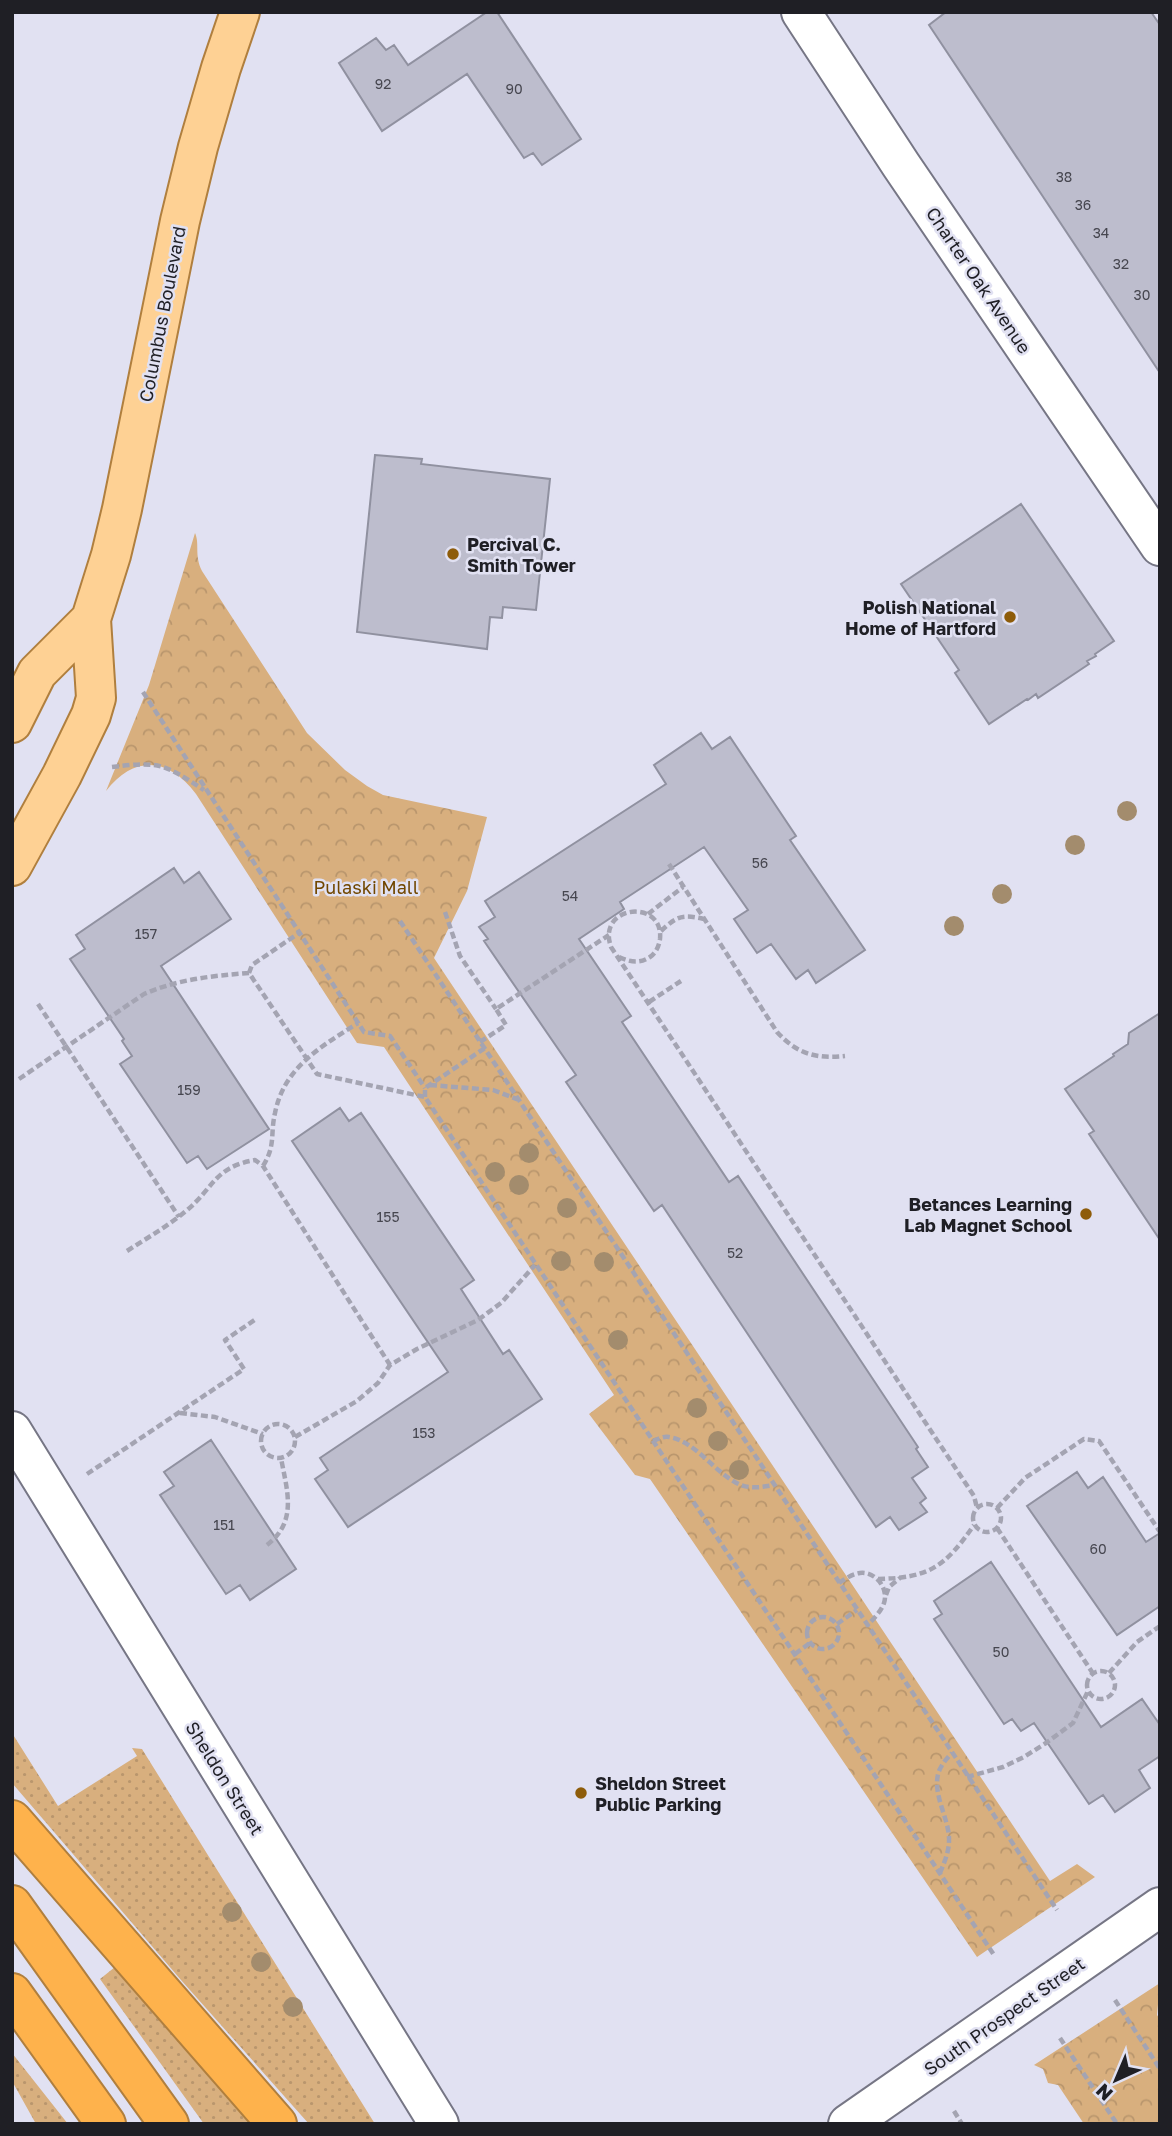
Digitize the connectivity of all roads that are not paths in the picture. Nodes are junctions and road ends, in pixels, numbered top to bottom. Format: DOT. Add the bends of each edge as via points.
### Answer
graph roads {
  1 [pos="240,12"];
  2 [pos="801,12"];
  3 [pos="1160,546"];
  4 [pos="91,619"];
  5 [pos="12,723"];
  6 [pos="12,866"];
  7 [pos="12,1431"];
  8 [pos="12,1820"];
  9 [pos="12,1905"];
  10 [pos="1160,1907"];
  11 [pos="12,1993"];
  12 [pos="106,2124"];
  13 [pos="169,2124"];
  14 [pos="277,2124"];
  15 [pos="439,2124"];
  16 [pos="848,2124"];
  1 -- 4 [label="main road, Columbus Boulevard" via="198,147 122,509"];
  2 -- 3 [label="street, Charter Oak Avenue"];
  4 -- 5 [label="main road, Columbus Boulevard" via="37,673"];
  4 -- 6 [label="main road, Columbus Boulevard" via="96,698 62,775"];
  7 -- 15 [label="street, Sheldon Street"];
  8 -- 14 [label="highway"];
  9 -- 13 [label="highway"];
  10 -- 16 [label="street, South Prospect Street"];
  11 -- 12 [label="highway"];
}
